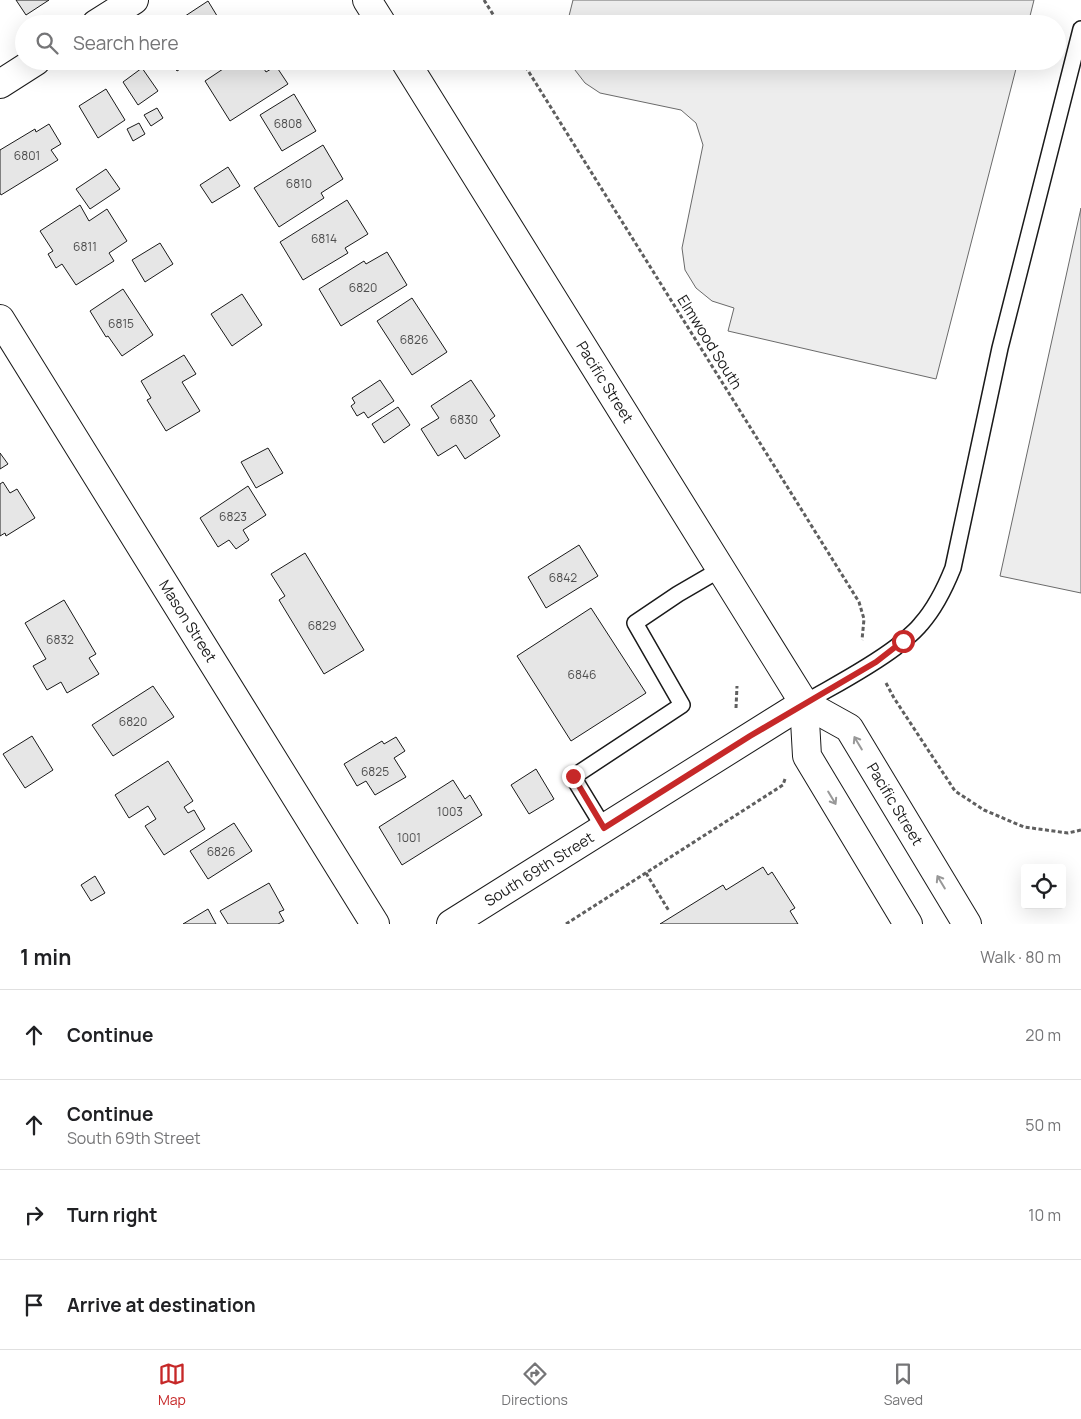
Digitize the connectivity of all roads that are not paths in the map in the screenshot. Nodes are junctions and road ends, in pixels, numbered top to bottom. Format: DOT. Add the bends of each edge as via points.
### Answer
graph roads {
  1 [pos="134,0"];
  2 [pos="367,0"];
  3 [pos="110,15"];
  4 [pos="376,15"];
  5 [pos="1081,29"];
  6 [pos="22,70"];
  7 [pos="411,70"];
  8 [pos="0,84"];
  9 [pos="0,319"];
  10 [pos="721,569"];
  11 [pos="804,703"];
  12 [pos="604,828"];
  13 [pos="453,923"];
  14 [pos="376,924"];
  15 [pos="908,924"];
  16 [pos="966,924"];
  1 -- 3 [label="main road"];
  2 -- 4 [label="main road"];
  5 -- 11 [label="lane" via="1000,348 953,568 935,606 920,626 876,662"];
  6 -- 8 [label="main road"];
  7 -- 10 [label="main road, Pacific Street"];
  9 -- 14 [label="main road, Mason Street"];
  10 -- 11 [label="main road, Pacific Street"];
  10 -- 12 [label="lane" via="635,623 682,705 573,776"];
  11 -- 12 [label="main road, South 69th Street"];
  11 -- 15 [label="main road, Pacific Street, one-way" via="807,756"];
  16 -- 11 [label="main road, Pacific Street, one-way" via="849,728"];
  12 -- 13 [label="main road, South 69th Street"];
}
